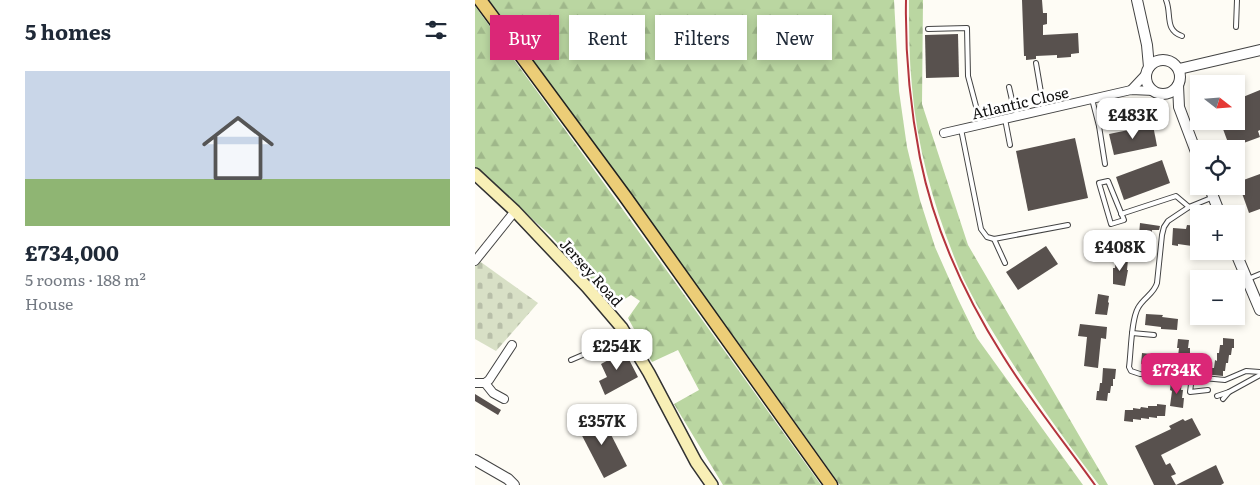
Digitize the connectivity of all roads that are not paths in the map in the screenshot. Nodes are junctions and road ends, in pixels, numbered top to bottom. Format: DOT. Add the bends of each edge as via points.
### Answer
graph roads {
  1 [pos="480,0"];
  2 [pos="1137,0"];
  3 [pos="1166,0"];
  4 [pos="1237,0"];
  5 [pos="1236,27"];
  6 [pos="929,29"];
  7 [pos="1182,36"];
  8 [pos="1147,45"];
  9 [pos="1260,50"];
  10 [pos="1166,60"];
  11 [pos="1036,63"];
  12 [pos="1179,69"];
  13 [pos="1148,71"];
  14 [pos="1178,86"];
  15 [pos="1009,87"];
  16 [pos="1131,90"];
  17 [pos="1156,92"];
  18 [pos="1092,99"];
  19 [pos="1179,107"];
  20 [pos="1044,110"];
  21 [pos="1018,116"];
  22 [pos="1005,119"];
  23 [pos="1137,120"];
  24 [pos="981,124"];
  25 [pos="1099,126"];
  26 [pos="961,129"];
  27 [pos="944,133"];
  28 [pos="1191,140"];
  29 [pos="1010,145"];
  30 [pos="1105,164"];
  31 [pos="475,174"];
  32 [pos="1213,197"];
  33 [pos="1216,205"];
  34 [pos="1189,207"];
  35 [pos="515,211"];
  36 [pos="1121,214"];
  37 [pos="1068,225"];
  38 [pos="995,239"];
  39 [pos="1239,260"];
  40 [pos="475,261"];
  41 [pos="1005,262"];
  42 [pos="1260,274"];
  43 [pos="1247,279"];
  44 [pos="1260,310"];
  45 [pos="624,331"];
  46 [pos="1132,333"];
  47 [pos="1154,335"];
  48 [pos="512,345"];
  49 [pos="571,360"];
  50 [pos="1260,373"];
  51 [pos="1191,377"];
  52 [pos="475,383"];
  53 [pos="485,383"];
  54 [pos="1208,390"];
  55 [pos="1229,392"];
  56 [pos="1217,396"];
  57 [pos="504,399"];
  58 [pos="1223,399"];
  59 [pos="475,460"];
  60 [pos="514,485"];
  61 [pos="712,485"];
  62 [pos="831,485"];
  1 -- 62 [label="main road"];
  2 -- 8 [label="street"];
  3 -- 7 [label="lane" via="1172,29"];
  4 -- 5 [label="lane"];
  6 -- 24 [label="lane" via="967,28 968,76"];
  8 -- 10 [label="street"];
  8 -- 13 [label="street"];
  9 -- 12 [label="street"];
  10 -- 12 [label="street"];
  10 -- 13 [label="street" via="1158,60"];
  11 -- 20 [label="lane"];
  12 -- 14 [label="street"];
  13 -- 16 [label="street"];
  13 -- 17 [label="street" via="1148,84"];
  14 -- 17 [label="street" via="1172,92"];
  14 -- 19 [label="street"];
  15 -- 21 [label="lane"];
  16 -- 17 [label="street, Atlantic Close"];
  16 -- 18 [label="street, Atlantic Close"];
  17 -- 19 [label="street"];
  18 -- 20 [label="street, Atlantic Close"];
  18 -- 25 [label="lane"];
  19 -- 28 [label="street"];
  20 -- 21 [label="street, Atlantic Close"];
  21 -- 22 [label="street, Atlantic Close"];
  22 -- 24 [label="street, Atlantic Close"];
  22 -- 29 [label="lane"];
  23 -- 25 [label="lane"];
  24 -- 26 [label="street, Atlantic Close"];
  25 -- 30 [label="lane"];
  26 -- 27 [label="street, Atlantic Close"];
  26 -- 38 [label="lane" via="981,229 987,237"];
  31 -- 35 [label="main road, Jersey Road"];
  32 -- 33 [label="street"];
  32 -- 34 [label="lane"];
  34 -- 36 [label="lane" via="1176,196"];
  34 -- 46 [label="lane" via="1164,227 1157,283 1138,307"];
  35 -- 40 [label="street"];
  35 -- 45 [label="main road, Jersey Road"];
  36 -- 36 [label="lane" via="1124,220 1111,224 1099,183 1108,181"];
  37 -- 38 [label="lane"];
  38 -- 41 [label="lane"];
  39 -- 43 [label="street"];
  42 -- 43 [label="lane"];
  43 -- 44 [label="street"];
  45 -- 49 [label="lane"];
  45 -- 61 [label="main road, Jersey Road"];
  46 -- 47 [label="lane"];
  46 -- 51 [label="lane" via="1131,371"];
  48 -- 53 [label="street"];
  50 -- 51 [label="lane" via="1246,371 1225,380"];
  50 -- 55 [label="lane"];
  51 -- 54 [label="lane" via="1190,392"];
  52 -- 53 [label="street"];
  53 -- 57 [label="street"];
  55 -- 56 [label="lane"];
  55 -- 58 [label="lane"];
  59 -- 60 [label="street"];
}
